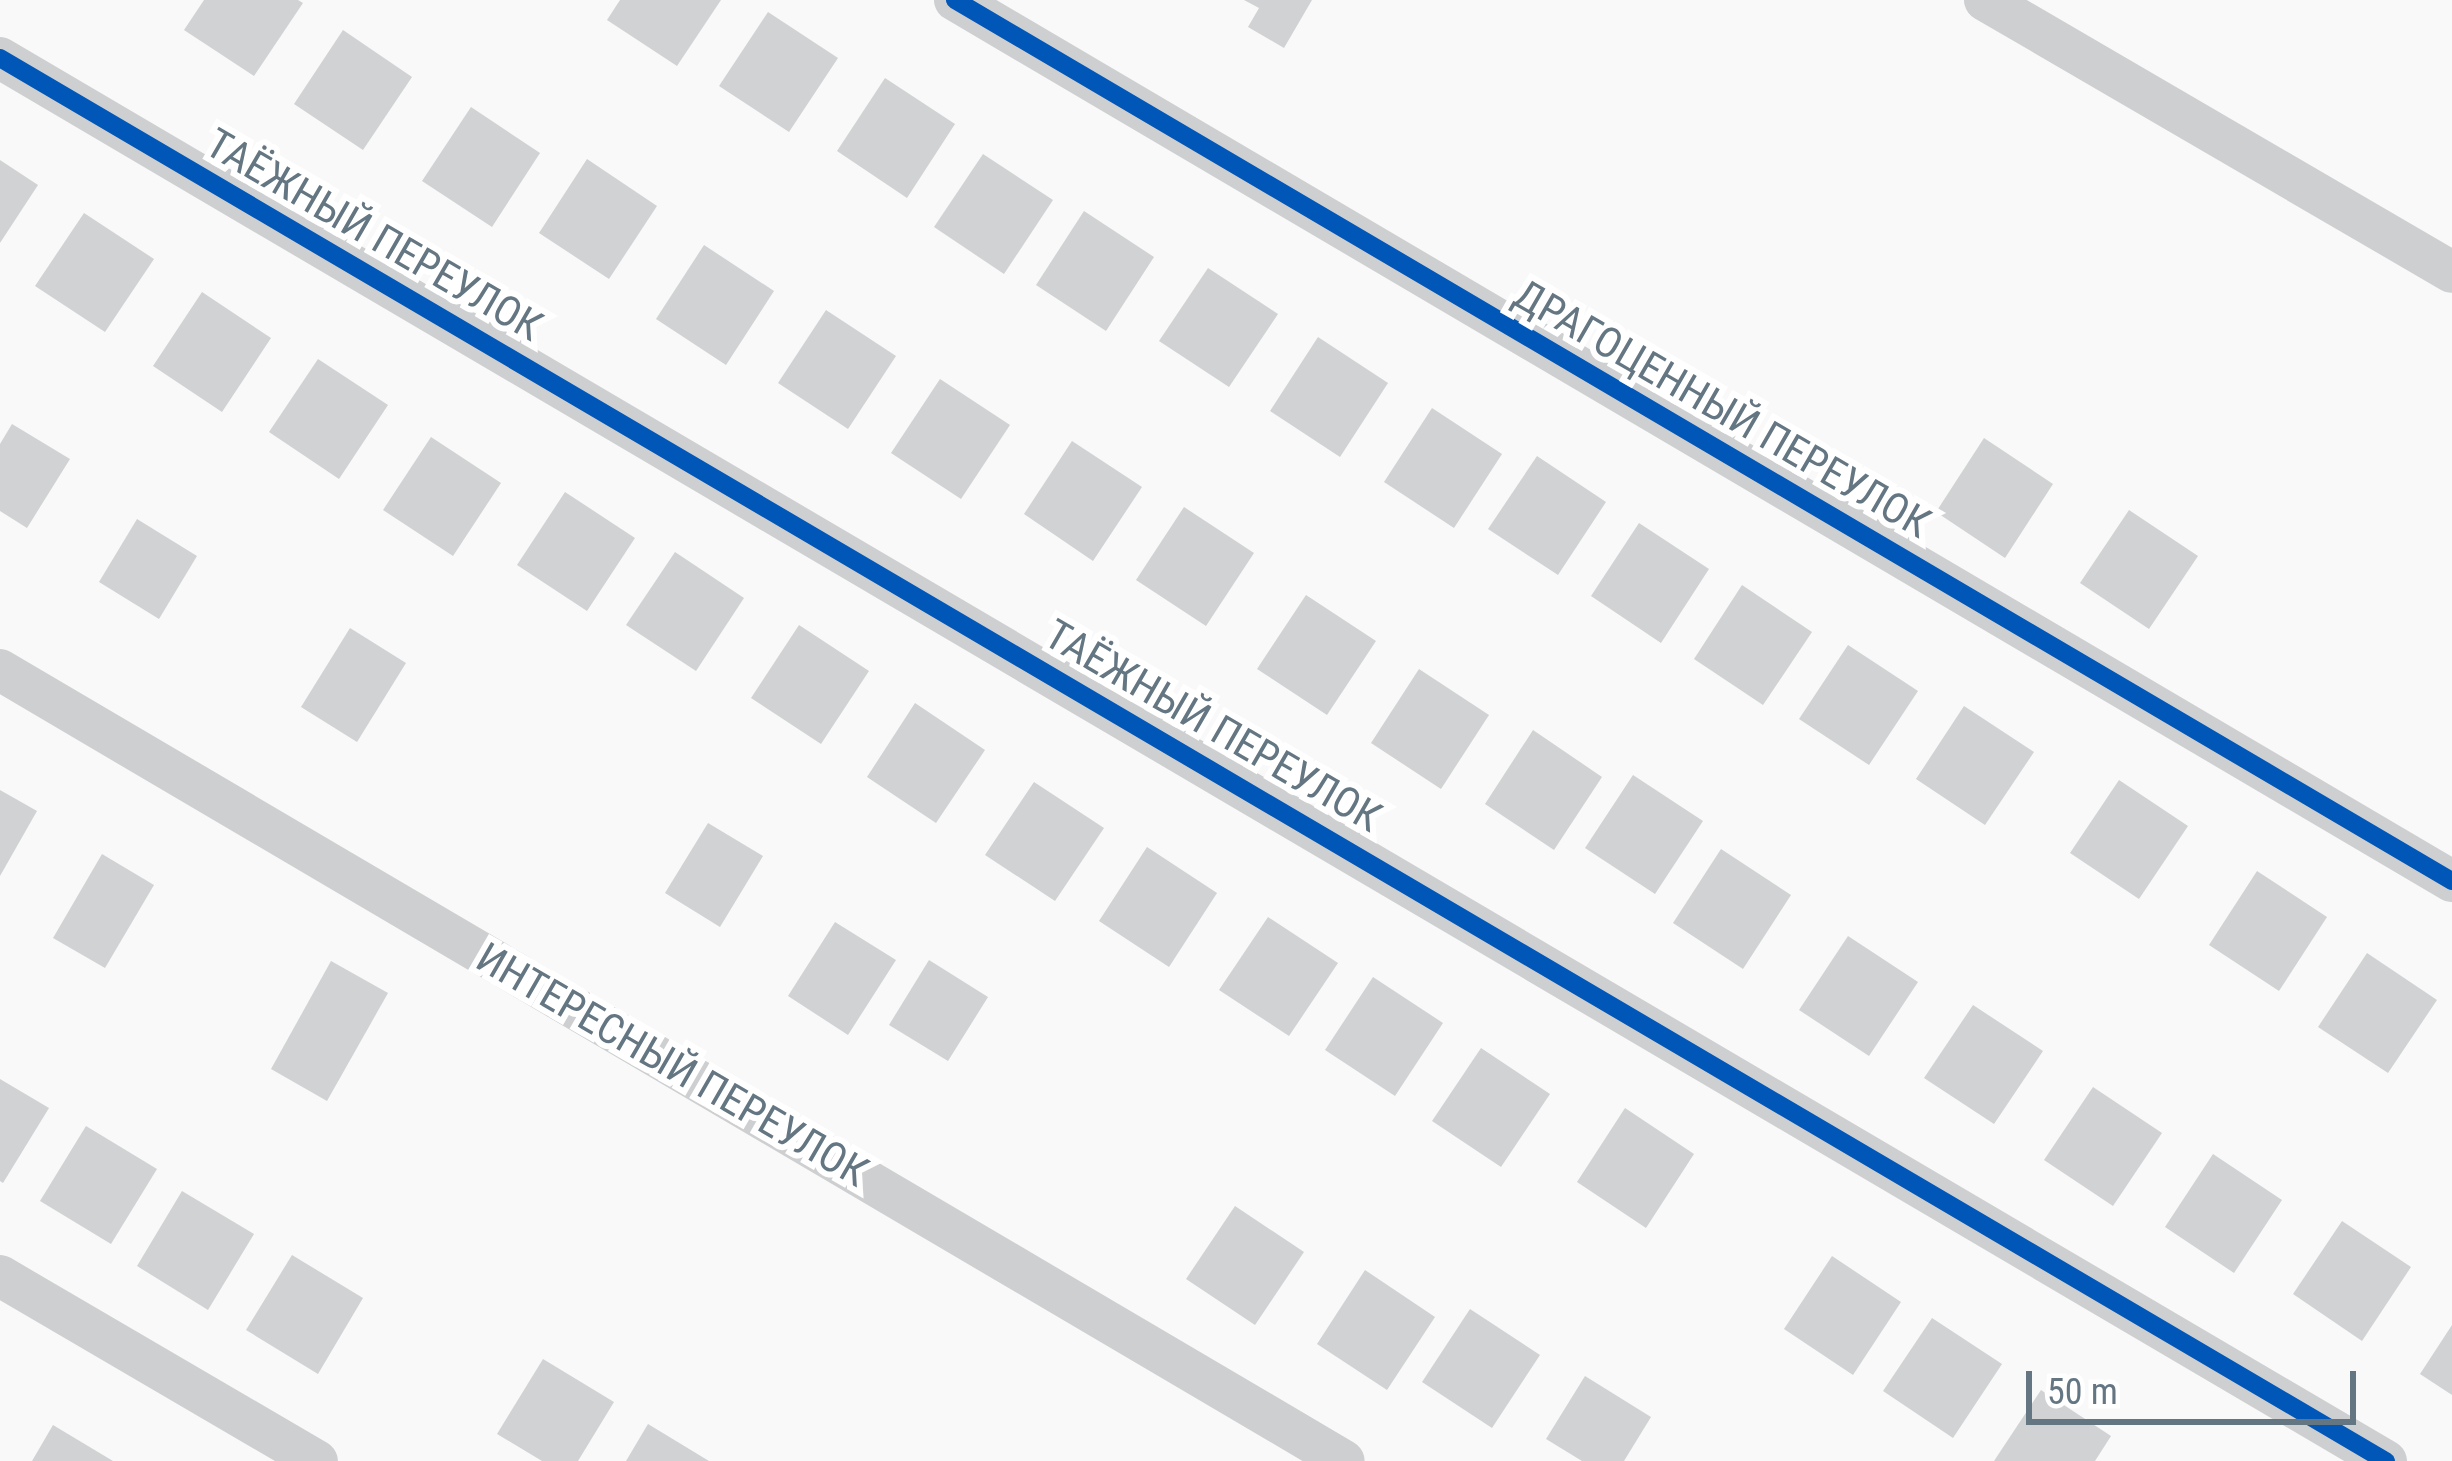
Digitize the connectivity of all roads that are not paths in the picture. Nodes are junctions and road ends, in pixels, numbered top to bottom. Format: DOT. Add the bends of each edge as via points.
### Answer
graph roads {
  1 [pos="955,0"];
  2 [pos="1985,0"];
  3 [pos="0,58"];
  4 [pos="2452,272"];
  5 [pos="0,670"];
  6 [pos="2452,881"];
  7 [pos="0,1276"];
  8 [pos="317,1461"];
  9 [pos="1344,1461"];
  10 [pos="2386,1461"];
  1 -- 6 [label="street, ДРАГОЦЕННЫЙ ПЕРЕУЛОК"];
  2 -- 4 [label="street"];
  3 -- 10 [label="street, ТАЁЖНЫЙ ПЕРЕУЛОК"];
  5 -- 9 [label="street, ИНТЕРЕСНЫЙ ПЕРЕУЛОК"];
  7 -- 8 [label="street"];
}
